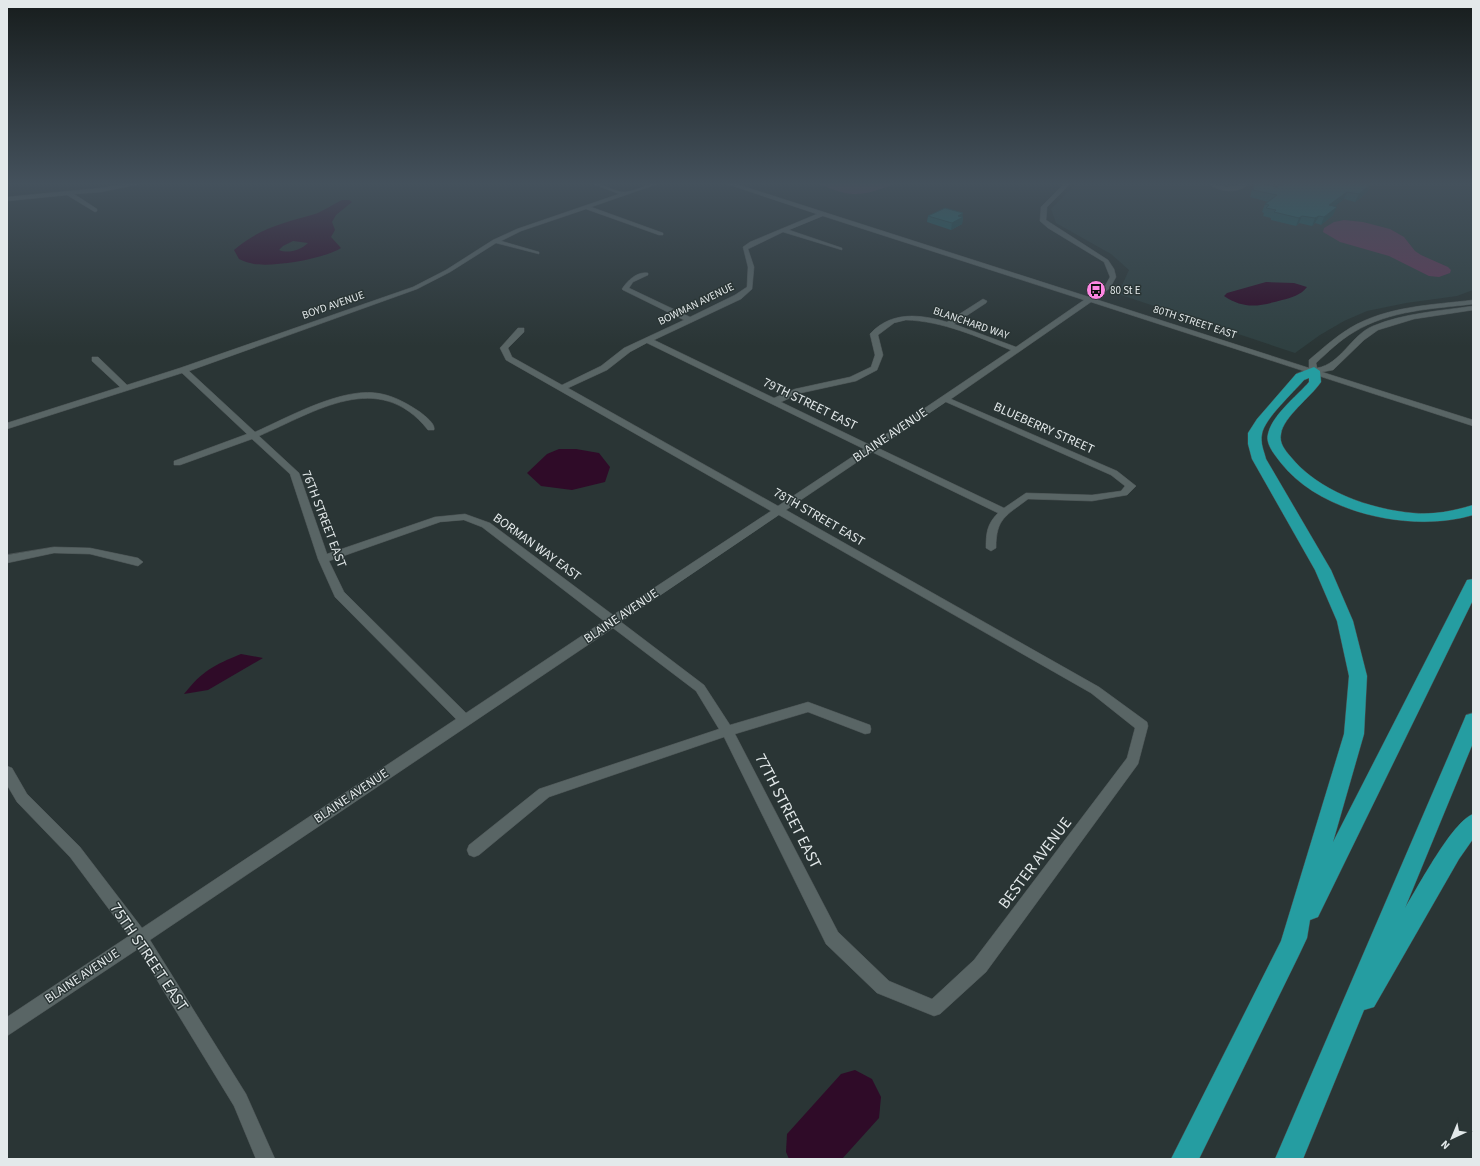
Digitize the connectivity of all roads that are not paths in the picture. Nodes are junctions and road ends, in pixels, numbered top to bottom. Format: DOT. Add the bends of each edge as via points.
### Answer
graph roads {
  1 [pos="503,237"];
  2 [pos="765,237"];
  3 [pos="805,237"];
  4 [pos="895,237"];
  5 [pos="1067,237"];
  6 [pos="495,241"];
  7 [pos="840,249"];
  8 [pos="537,253"];
  9 [pos="646,274"];
  10 [pos="1090,300"];
  11 [pos="983,301"];
  12 [pos="1473,302"];
  13 [pos="1473,308"];
  14 [pos="691,320"];
  15 [pos="948,324"];
  16 [pos="522,330"];
  17 [pos="647,340"];
  18 [pos="1015,350"];
  19 [pos="95,359"];
  20 [pos="183,370"];
  21 [pos="1314,371"];
  22 [pos="562,388"];
  23 [pos="126,389"];
  24 [pos="945,399"];
  25 [pos="775,401"];
  26 [pos="1473,423"];
  27 [pos="7,426"];
  28 [pos="431,428"];
  29 [pos="254,435"];
  30 [pos="870,448"];
  31 [pos="177,463"];
  32 [pos="778,510"];
  33 [pos="1473,510"];
  34 [pos="1005,512"];
  35 [pos="991,548"];
  36 [pos="7,559"];
  37 [pos="323,559"];
  38 [pos="138,562"];
  39 [pos="1473,584"];
  40 [pos="614,621"];
  41 [pos="465,720"];
  42 [pos="1473,720"];
  43 [pos="1142,726"];
  44 [pos="865,729"];
  45 [pos="727,731"];
  46 [pos="7,772"];
  47 [pos="1473,823"];
  48 [pos="474,850"];
  49 [pos="140,938"];
  50 [pos="1291,947"];
  51 [pos="934,1008"];
  52 [pos="7,1027"];
  53 [pos="1335,1050"];
  54 [pos="266,1159"];
  55 [pos="1185,1159"];
  56 [pos="1289,1159"];
  1 -- 6 [label="street, BOYD AVENUE"];
  2 -- 14 [label="street, BOWMAN AVENUE" via="745,248 751,267 750,288 738,298"];
  3 -- 7 [label="street"];
  4 -- 10 [label="street, 80TH STREET EAST"];
  5 -- 10 [label="street, BLAINE AVENUE" via="1106,261 1111,269 1113,277 1108,287"];
  6 -- 8 [label="street"];
  6 -- 20 [label="street, BOYD AVENUE" via="448,271 414,288"];
  9 -- 14 [label="street" via="631,281 625,289"];
  10 -- 18 [label="street, BLAINE AVENUE"];
  10 -- 21 [label="street, 80TH STREET EAST"];
  11 -- 15 [label="street"];
  12 -- 21 [label="street" via="1417,309 1366,323 1339,339 1312,362"];
  13 -- 21 [label="street" via="1413,317 1375,328 1330,368"];
  14 -- 17 [label="street, BOWMAN AVENUE"];
  15 -- 18 [label="street, BLANCHARD WAY"];
  15 -- 25 [label="street, BLANCHARD WAY" via="917,317 894,320 874,334 879,355 874,368 854,379 798,391"];
  16 -- 22 [label="street, 78TH STREET EAST" via="504,348 509,358"];
  17 -- 22 [label="street, BOWMAN AVENUE" via="627,350 604,368"];
  17 -- 25 [label="street, 79TH STREET EAST"];
  18 -- 24 [label="street, BLAINE AVENUE"];
  19 -- 23 [label="street"];
  20 -- 23 [label="street, BOYD AVENUE"];
  20 -- 29 [label="street, 76TH STREET EAST"];
  21 -- 26 [label="street, 80TH STREET EAST"];
  21 -- 33 [label="highway" via="1315,382 1274,434 1275,444 1285,461 1303,478 1335,496 1372,510 1413,518 1452,518"];
  21 -- 50 [label="highway" via="1300,377 1263,419 1255,433 1259,459 1323,570 1345,621 1358,676 1354,734"];
  22 -- 32 [label="street, 78TH STREET EAST"];
  23 -- 27 [label="street, BOYD AVENUE"];
  24 -- 30 [label="street, BLAINE AVENUE"];
  24 -- 34 [label="street, BLUEBERRY STREET" via="1114,473 1131,486 1124,493 1092,498 1026,496"];
  25 -- 30 [label="street, 79TH STREET EAST"];
  28 -- 29 [label="street" via="423,418 398,402 380,396 360,395 339,399"];
  29 -- 31 [label="street"];
  29 -- 37 [label="street, 76TH STREET EAST" via="294,473"];
  30 -- 32 [label="street, BLAINE AVENUE"];
  30 -- 34 [label="street, 79TH STREET EAST"];
  32 -- 40 [label="street, BLAINE AVENUE"];
  32 -- 43 [label="street, 78TH STREET EAST" via="1095,690"];
  34 -- 35 [label="street" via="992,528"];
  36 -- 38 [label="street" via="54,550 83,551"];
  37 -- 40 [label="street, BORMAN WAY EAST" via="437,520 465,517 486,525"];
  37 -- 41 [label="street, 76TH STREET EAST" via="339,594"];
  39 -- 50 [label="highway"];
  40 -- 41 [label="street, BLAINE AVENUE"];
  40 -- 45 [label="street, 77TH STREET EAST" via="700,688"];
  41 -- 49 [label="street, BLAINE AVENUE"];
  42 -- 53 [label="highway"];
  43 -- 51 [label="street, BESTER AVENUE" via="1134,760 980,966"];
  44 -- 45 [label="street" via="808,707"];
  45 -- 48 [label="street" via="544,794"];
  45 -- 51 [label="street, 77TH STREET EAST" via="832,938 883,987"];
  46 -- 49 [label="street, 75TH STREET EAST" via="22,798 75,852"];
  47 -- 53 [label="highway" via="1451,852"];
  49 -- 52 [label="street, BLAINE AVENUE"];
  49 -- 54 [label="street, 75TH STREET EAST" via="240,1100"];
  50 -- 55 [label="highway"];
  53 -- 56 [label="highway"];
}
